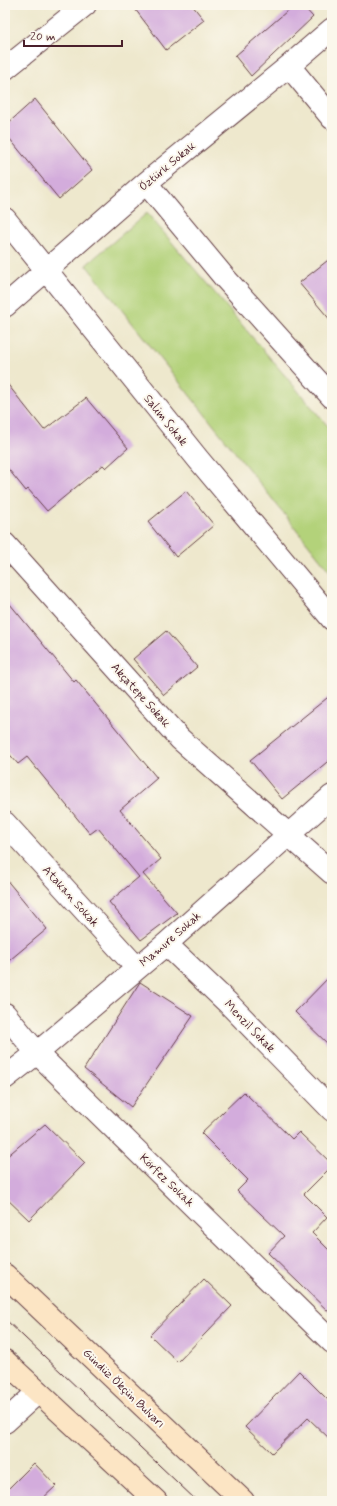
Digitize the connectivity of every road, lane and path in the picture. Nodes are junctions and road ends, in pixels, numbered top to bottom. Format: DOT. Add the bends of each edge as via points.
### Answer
graph roads {
  1 [pos="85,5"];
  2 [pos="332,29"];
  3 [pos="289,66"];
  4 [pos="5,69"];
  5 [pos="332,118"];
  6 [pos="146,183"];
  7 [pos="5,219"];
  8 [pos="46,271"];
  9 [pos="5,306"];
  10 [pos="332,397"];
  11 [pos="5,544"];
  12 [pos="332,619"];
  13 [pos="332,796"];
  14 [pos="5,823"];
  15 [pos="288,835"];
  16 [pos="332,873"];
  17 [pos="166,944"];
  18 [pos="137,968"];
  19 [pos="5,1014"];
  20 [pos="38,1053"];
  21 [pos="5,1078"];
  22 [pos="332,1110"];
  23 [pos="5,1275"];
  24 [pos="332,1342"];
  25 [pos="5,1361"];
  26 [pos="38,1392"];
  27 [pos="5,1422"];
  28 [pos="156,1501"];
  29 [pos="243,1501"];
  1 -- 4 [label="street"];
  2 -- 3 [label="street, Öztürk Sokak"];
  3 -- 5 [label="street"];
  3 -- 6 [label="street, Öztürk Sokak"];
  6 -- 8 [label="street, Öztürk Sokak"];
  6 -- 10 [label="street" via="224,277"];
  7 -- 8 [label="street, Salim Sokak"];
  8 -- 9 [label="street, Öztürk Sokak"];
  8 -- 12 [label="street, Salim Sokak"];
  11 -- 15 [label="street, Akçatepe Sokak" via="180,739"];
  13 -- 15 [label="street, Mamure Sokak"];
  14 -- 18 [label="street, Atakan Sokak"];
  15 -- 16 [label="street, Akçatepe Sokak"];
  15 -- 17 [label="street, Mamure Sokak"];
  17 -- 18 [label="street, Mamure Sokak"];
  17 -- 22 [label="street, Menzil Sokak" via="228,1003"];
  18 -- 20 [label="street, Mamure Sokak"];
  19 -- 20 [label="street, Körfez Sokak"];
  20 -- 21 [label="street, Mamure Sokak"];
  20 -- 24 [label="street, Körfez Sokak"];
  23 -- 29 [label="street, Gündüz Ökçün Bulvarı"];
  25 -- 26 [label="street"];
  26 -- 27 [label="street"];
  26 -- 28 [label="street"];
}
